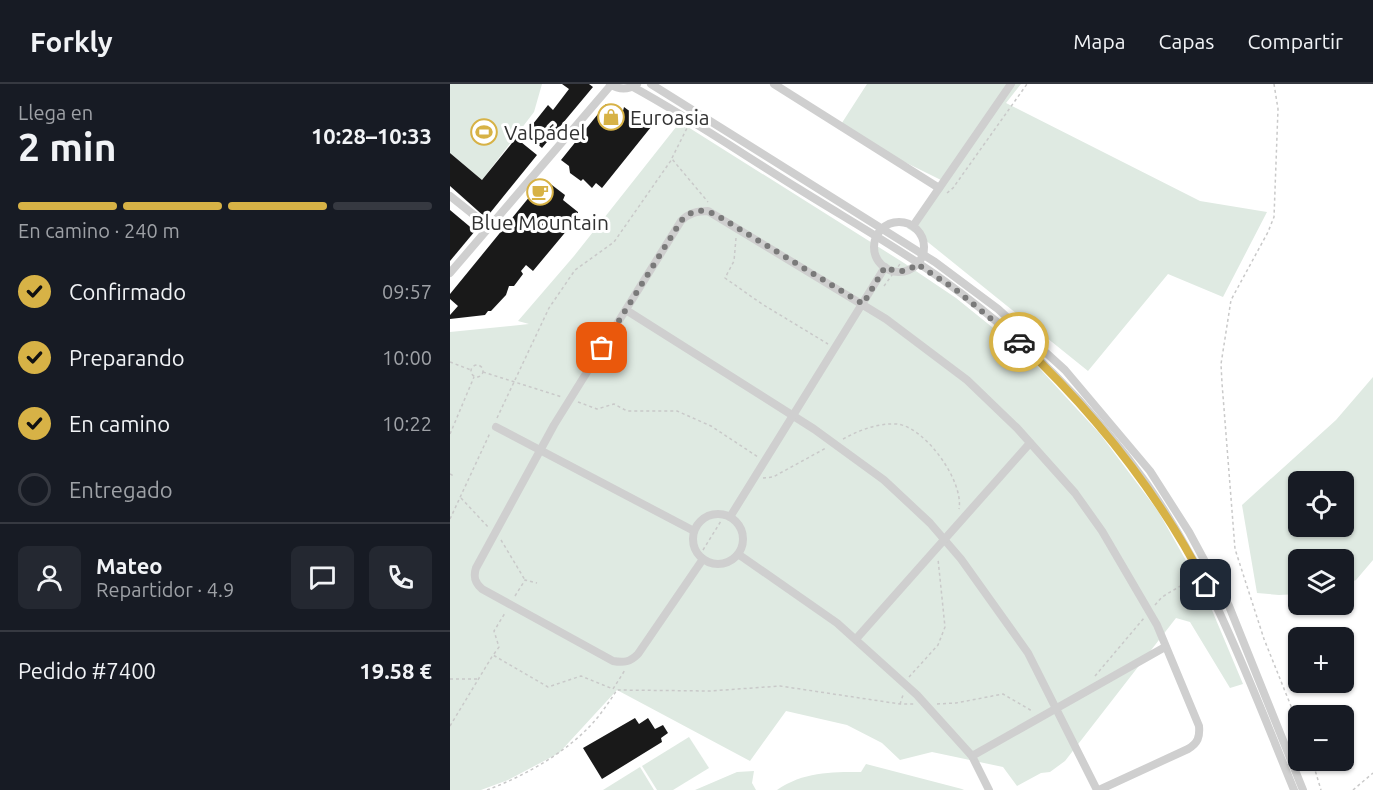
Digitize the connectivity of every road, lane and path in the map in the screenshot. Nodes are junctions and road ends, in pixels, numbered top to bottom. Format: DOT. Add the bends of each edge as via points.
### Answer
graph roads {
  1 [pos="610,84"];
  2 [pos="651,84"];
  3 [pos="1011,84"];
  4 [pos="1027,84"];
  5 [pos="1274,84"];
  6 [pos="635,85"];
  7 [pos="777,85"];
  8 [pos="688,127"];
  9 [pos="672,159"];
  10 [pos="943,191"];
  11 [pos="450,196"];
  12 [pos="708,201"];
  13 [pos="914,226"];
  14 [pos="489,227"];
  15 [pos="881,229"];
  16 [pos="737,235"];
  17 [pos="876,237"];
  18 [pos="923,255"];
  19 [pos="917,264"];
  20 [pos="885,267"];
  21 [pos="450,273"];
  22 [pos="863,304"];
  23 [pos="626,310"];
  24 [pos="829,345"];
  25 [pos="450,362"];
  26 [pos="471,370"];
  27 [pos="483,372"];
  28 [pos="474,377"];
  29 [pos="514,381"];
  30 [pos="566,398"];
  31 [pos="577,402"];
  32 [pos="793,416"];
  33 [pos="494,428"];
  34 [pos="450,434"];
  35 [pos="837,441"];
  36 [pos="1030,443"];
  37 [pos="828,447"];
  38 [pos="540,449"];
  39 [pos="762,459"];
  40 [pos="450,474"];
  41 [pos="454,476"];
  42 [pos="755,479"];
  43 [pos="957,513"];
  44 [pos="727,517"];
  45 [pos="450,519"];
  46 [pos="694,531"];
  47 [pos="945,540"];
  48 [pos="937,550"];
  49 [pos="738,554"];
  50 [pos="700,559"];
  51 [pos="1197,581"];
  52 [pos="1151,610"];
  53 [pos="1145,616"];
  54 [pos="856,639"];
  55 [pos="1165,647"];
  56 [pos="626,669"];
  57 [pos="1095,677"];
  58 [pos="450,679"];
  59 [pos="478,679"];
  60 [pos="906,681"];
  61 [pos="904,689"];
  62 [pos="900,704"];
  63 [pos="922,704"];
  64 [pos="934,704"];
  65 [pos="1290,705"];
  66 [pos="1056,708"];
  67 [pos="1037,713"];
  68 [pos="450,726"];
  69 [pos="972,756"];
  70 [pos="1315,771"];
  71 [pos="1373,773"];
  72 [pos="487,790"];
  73 [pos="989,790"];
  74 [pos="1098,790"];
  75 [pos="1294,790"];
  76 [pos="1303,790"];
  77 [pos="1321,790"];
  78 [pos="1353,790"];
  1 -- 6 [label="street" via="621,89"];
  1 -- 14 [label="street"];
  2 -- 15 [label="street"];
  3 -- 10 [label="street"];
  4 -- 10 [label="path" via="953,188"];
  5 -- 65 [label="path" via="1278,109 1274,217 1231,300 1221,383 1235,549 1263,639"];
  6 -- 17 [label="street"];
  7 -- 10 [label="street"];
  8 -- 9 [label="path"];
  9 -- 12 [label="path"];
  9 -- 29 [label="path" via="614,242 575,270 549,308"];
  10 -- 13 [label="street"];
  11 -- 14 [label="street"];
  13 -- 15 [label="street" via="897,221"];
  13 -- 18 [label="street" via="923,238"];
  14 -- 21 [label="street"];
  15 -- 17 [label="street"];
  15 -- 18 [label="street"];
  16 -- 24 [label="path" via="734,261 725,278"];
  17 -- 19 [label="street"];
  17 -- 20 [label="street" via="875,253"];
  18 -- 19 [label="street"];
  18 -- 76 [label="street" via="998,309 1065,370 1150,471 1229,606"];
  19 -- 20 [label="street" via="899,272"];
  19 -- 75 [label="street" via="981,309 1055,375 1147,484 1221,614"];
  20 -- 22 [label="street"];
  22 -- 23 [label="street" via="718,216 698,211 681,221"];
  22 -- 32 [label="street"];
  22 -- 36 [label="street" via="967,380"];
  23 -- 32 [label="street"];
  23 -- 38 [label="street"];
  25 -- 26 [label="path"];
  26 -- 27 [label="path" via="479,366"];
  26 -- 28 [label="path"];
  27 -- 28 [label="path"];
  27 -- 29 [label="path"];
  28 -- 34 [label="path"];
  29 -- 30 [label="path"];
  29 -- 33 [label="path"];
  31 -- 39 [label="path" via="597,409 614,404 627,411 677,411 711,426"];
  32 -- 44 [label="street"];
  32 -- 47 [label="street" via="884,480"];
  33 -- 38 [label="street"];
  33 -- 45 [label="path"];
  35 -- 43 [label="path" via="864,428 897,424 909,427 949,468 959,498"];
  36 -- 47 [label="street"];
  36 -- 55 [label="street" via="1075,493 1102,531 1157,625"];
  37 -- 42 [label="path" via="773,477"];
  38 -- 46 [label="street"];
  38 -- 50 [label="street" via="476,568 474,578 482,590 621,663 638,654"];
  40 -- 41 [label="path"];
  44 -- 46 [label="street" via="705,517"];
  44 -- 49 [label="street" via="736,522 743,537"];
  44 -- 50 [label="path"];
  46 -- 50 [label="street" via="694,546"];
  47 -- 54 [label="street"];
  47 -- 66 [label="street" via="1028,653"];
  48 -- 60 [label="path" via="945,627 938,645"];
  49 -- 50 [label="street" via="726,563"];
  49 -- 54 [label="street"];
  51 -- 52 [label="path" via="1190,578 1162,597"];
  53 -- 57 [label="path"];
  54 -- 69 [label="street" via="917,695"];
  55 -- 66 [label="street"];
  55 -- 74 [label="street" via="1199,726 1198,740 1188,749"];
  56 -- 59 [label="path" via="613,689 581,676 548,687 493,655"];
  58 -- 59 [label="path"];
  59 -- 68 [label="path"];
  61 -- 62 [label="path"];
  62 -- 63 [label="path"];
  62 -- 72 [label="path" via="780,686 710,691 617,690 598,718 559,753"];
  64 -- 67 [label="path" via="1003,694"];
  66 -- 69 [label="street"];
  66 -- 74 [label="street"];
  69 -- 73 [label="street"];
  70 -- 77 [label="path"];
  71 -- 78 [label="path"];
}
